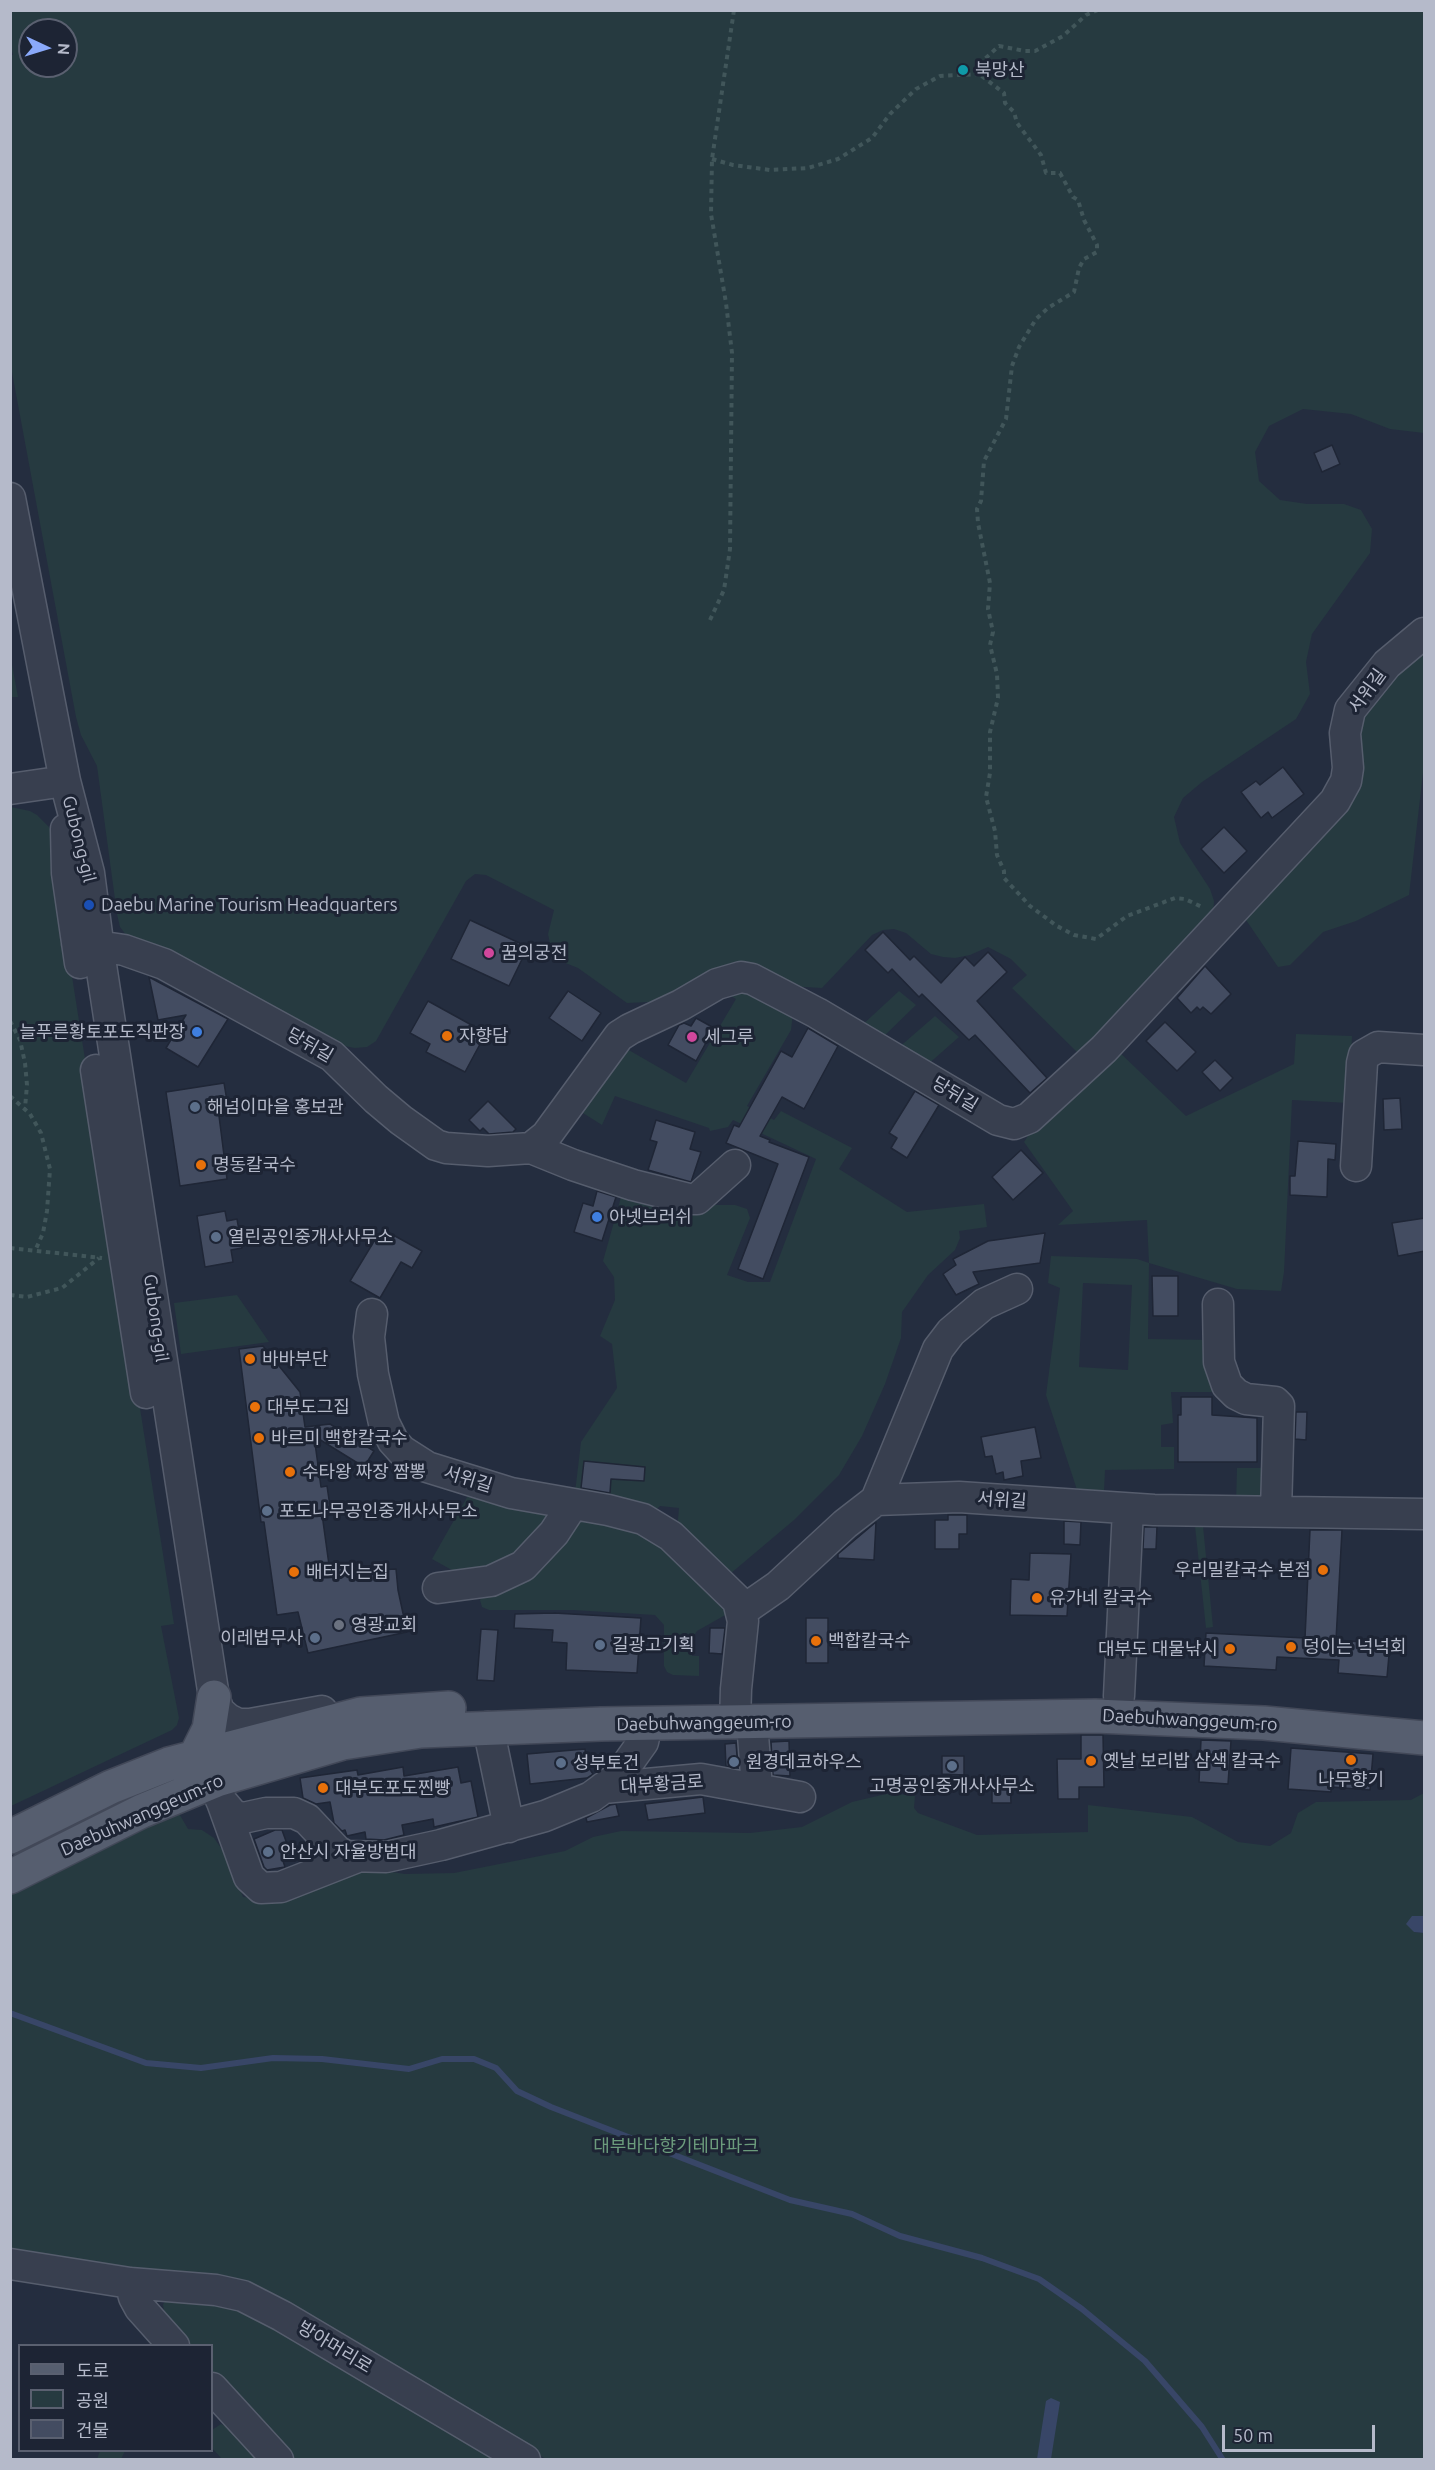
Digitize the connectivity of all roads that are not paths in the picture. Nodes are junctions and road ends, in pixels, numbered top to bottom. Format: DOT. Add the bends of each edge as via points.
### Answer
graph roads {
  1 [pos="10,498"];
  2 [pos="1425,633"];
  3 [pos="65,781"];
  4 [pos="10,789"];
  5 [pos="1335,801"];
  6 [pos="88,944"];
  7 [pos="1425,1050"];
  8 [pos="531,1148"];
  9 [pos="735,1166"];
  10 [pos="1356,1166"];
  11 [pos="1017,1289"];
  12 [pos="1218,1304"];
  13 [pos="372,1314"];
  14 [pos="876,1500"];
  15 [pos="573,1504"];
  16 [pos="1128,1509"];
  17 [pos="1276,1511"];
  18 [pos="1425,1514"];
  19 [pos="438,1588"];
  20 [pos="742,1611"];
  21 [pos="203,1695"];
  22 [pos="1119,1696"];
  23 [pos="361,1714"];
  24 [pos="741,1716"];
  25 [pos="1425,1718"];
  26 [pos="647,1724"];
  27 [pos="488,1727"];
  28 [pos="1425,1738"];
  29 [pos="205,1764"];
  30 [pos="603,1788"];
  31 [pos="757,1788"];
  32 [pos="800,1797"];
  33 [pos="509,1827"];
  34 [pos="10,1837"];
  35 [pos="355,1858"];
  36 [pos="10,1877"];
  37 [pos="10,2264"];
  38 [pos="130,2283"];
  39 [pos="172,2344"];
  40 [pos="213,2389"];
  41 [pos="278,2460"];
  42 [pos="525,2460"];
  1 -- 3 [label="street, Gubong-gil"];
  2 -- 5 [label="street, 서위길" via="1387,664 1350,710 1345,733 1346,781"];
  3 -- 4 [label="street"];
  3 -- 6 [label="street, Gubong-gil" via="67,873"];
  5 -- 8 [label="street, 당뒤길" via="1104,1049 1022,1122 998,1120 817,1013 741,977 717,984 619,1036 546,1136"];
  6 -- 8 [label="street, 당뒤길" via="164,964 332,1056 376,1099 436,1145 488,1151"];
  6 -- 21 [label="street, Gubong-gil"];
  7 -- 10 [label="street" via="1378,1047 1364,1055"];
  8 -- 9 [label="street, 당뒤길" via="633,1185 689,1199 697,1199"];
  11 -- 14 [label="street" via="976,1310 938,1349"];
  12 -- 17 [label="street" via="1219,1362 1227,1385 1246,1399 1280,1406"];
  13 -- 15 [label="street, 서위길" via="369,1344 373,1374 384,1423 402,1451 428,1467 511,1493"];
  14 -- 16 [label="street, 서위길" via="959,1497"];
  14 -- 20 [label="street" via="778,1586"];
  15 -- 19 [label="street" via="554,1533 523,1566 491,1581"];
  15 -- 20 [label="street, 서위길" via="627,1514 657,1525 731,1593"];
  16 -- 17 [label="street, 서위길"];
  16 -- 22 [label="street"];
  17 -- 18 [label="street, 서위길"];
  20 -- 24 [label="street"];
  21 -- 23 [label="street, Gubong-gil" via="238,1724 325,1710"];
  21 -- 29 [label="main road"];
  21 -- 29 [label="street, Gubong-gil" via="191,1739"];
  22 -- 24 [label="main road, Daebuhwanggeum-ro"];
  22 -- 25 [label="main road, Daebuhwanggeum-ro"];
  23 -- 24 [label="main road, Daebuhwanggeum-ro" via="401,1710"];
  23 -- 29 [label="main road, Daebuhwanggeum-ro"];
  24 -- 26 [label="main road, Daebuhwanggeum-ro"];
  24 -- 28 [label="main road, Daebuhwanggeum-ro" via="1095,1716 1264,1723"];
  24 -- 31 [label="street"];
  26 -- 27 [label="main road, Daebuhwanggeum-ro"];
  26 -- 30 [label="street, 대부황금로" via="643,1742"];
  27 -- 29 [label="main road, Daebuhwanggeum-ro" via="386,1735 274,1763"];
  27 -- 33 [label="street"];
  29 -- 34 [label="main road, Daebuhwanggeum-ro" via="111,1787"];
  29 -- 35 [label="street" via="233,1815 243,1818 266,1813 294,1814 318,1829 337,1851"];
  29 -- 35 [label="street, 대부황금로" via="249,1877 261,1888 281,1887"];
  29 -- 36 [label="main road, Daebuhwanggeum-ro" via="152,1807"];
  30 -- 31 [label="street, 대부황금로" via="701,1779"];
  30 -- 33 [label="street, 대부황금로" via="591,1797"];
  31 -- 32 [label="street, 대부황금로"];
  33 -- 35 [label="street, 대부황금로" via="409,1853"];
  37 -- 38 [label="street, 방아머리로"];
  38 -- 39 [label="street" via="140,2308"];
  38 -- 42 [label="street, 방아머리로" via="192,2287 243,2296"];
  40 -- 41 [label="street"];
}
